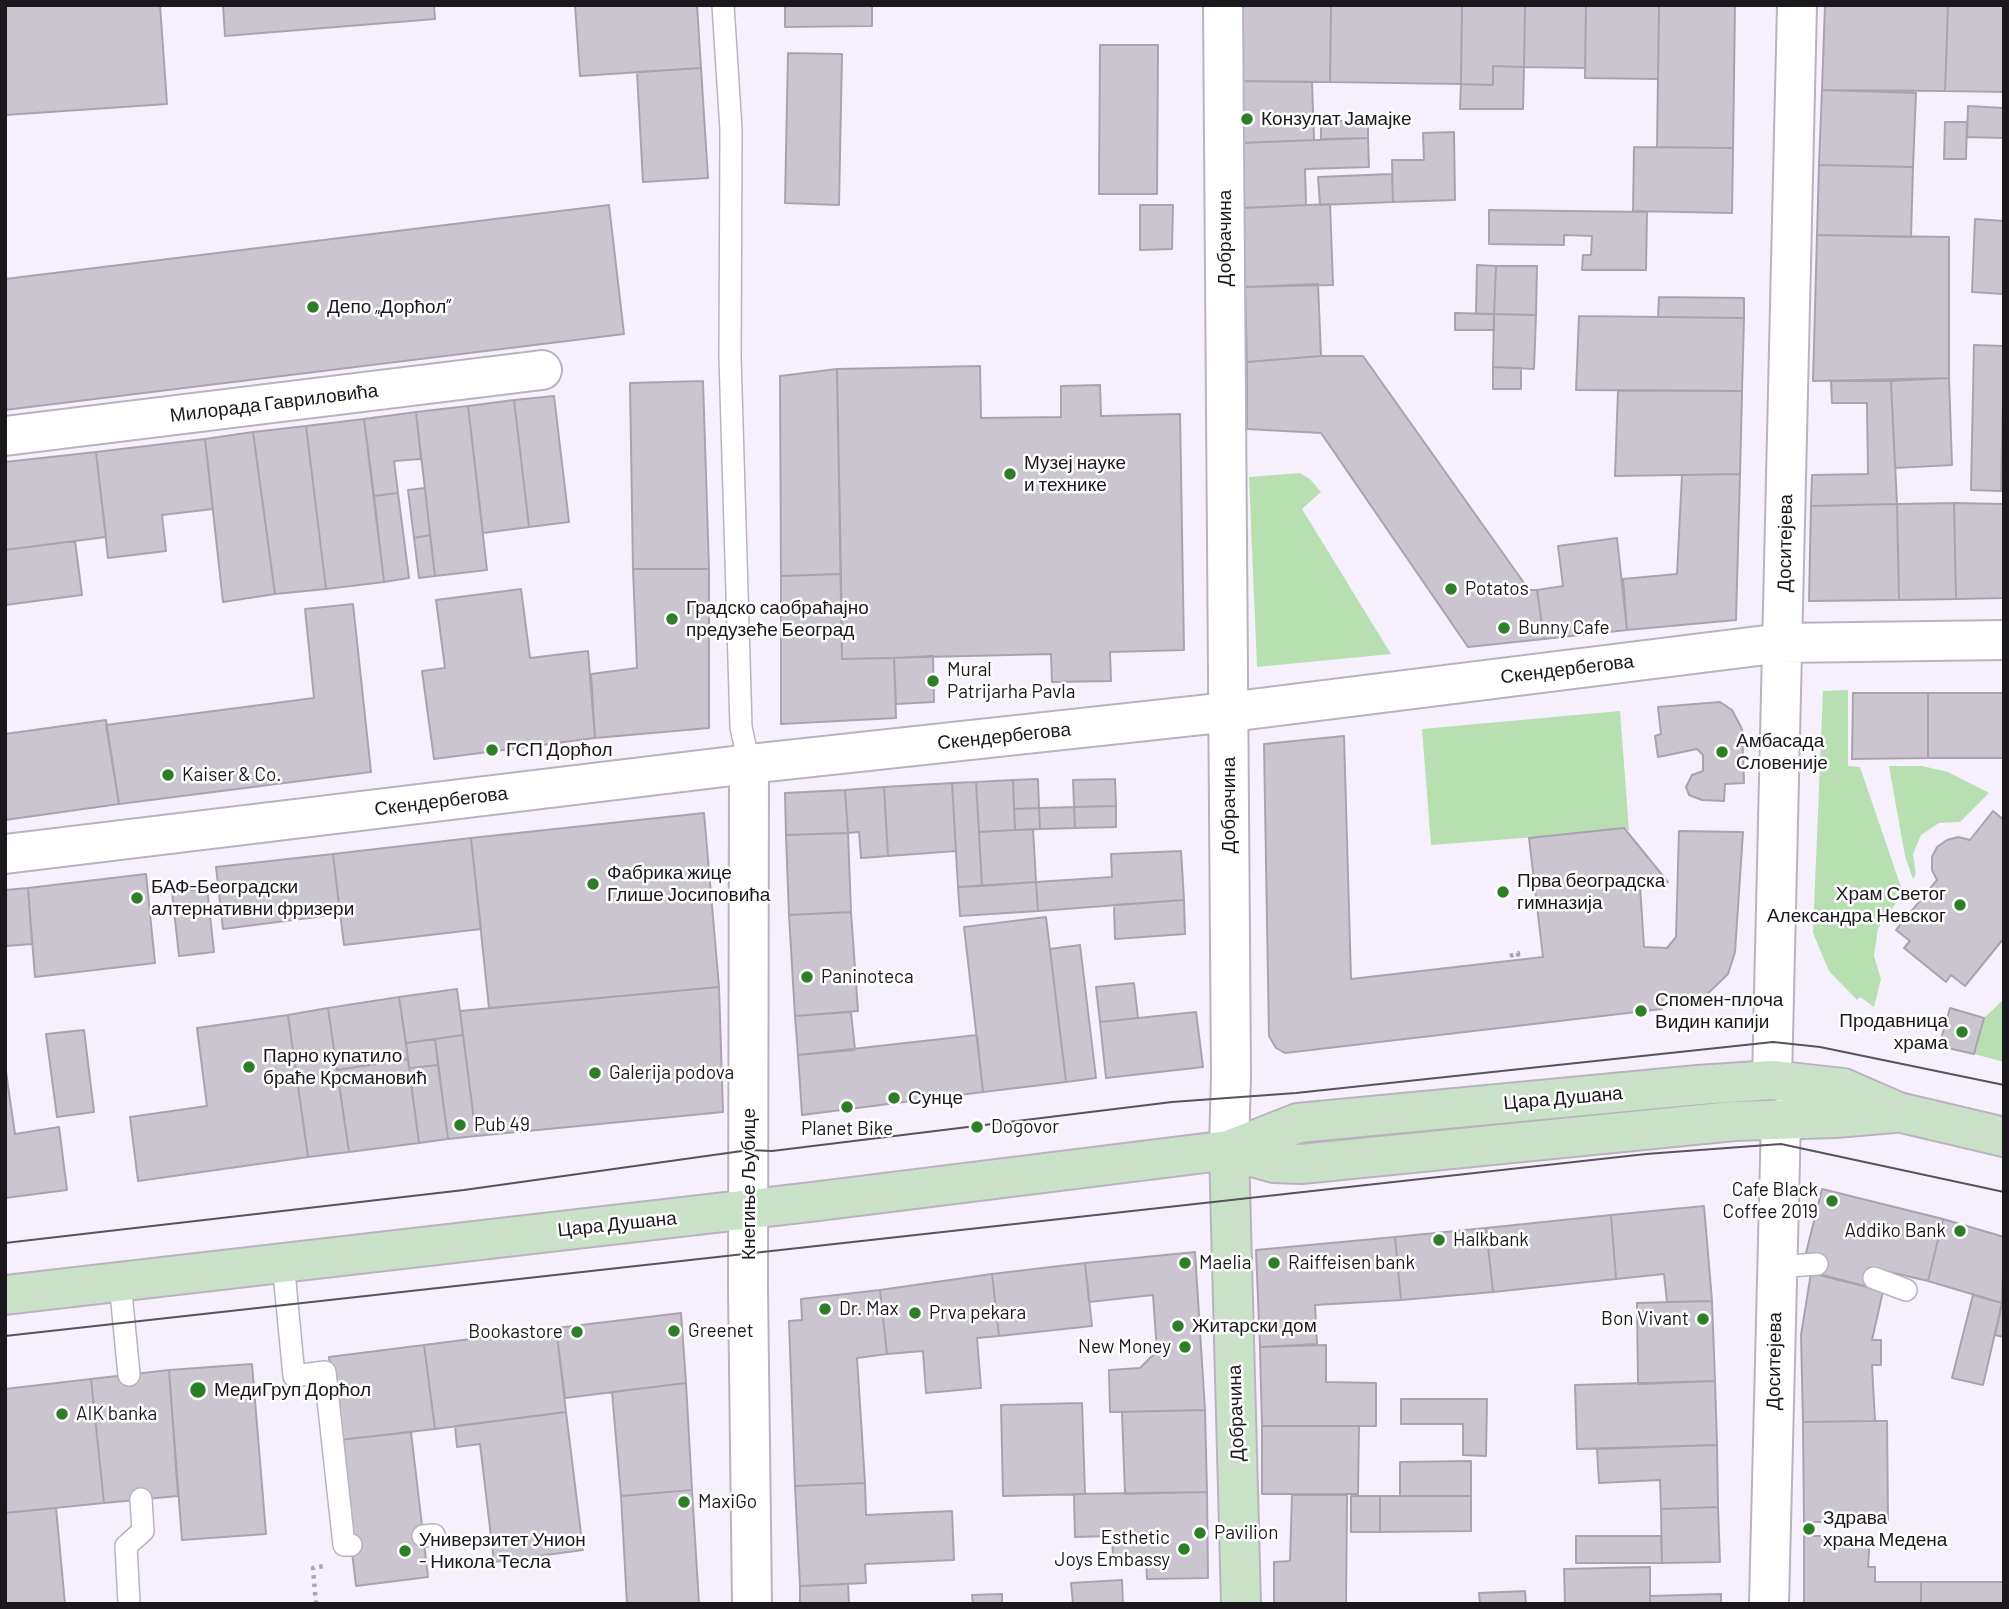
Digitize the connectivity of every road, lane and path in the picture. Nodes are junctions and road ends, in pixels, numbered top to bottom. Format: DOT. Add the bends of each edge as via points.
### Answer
graph roads {
  1 [pos="723,5"];
  2 [pos="1223,5"];
  3 [pos="1797,5"];
  4 [pos="542,370"];
  5 [pos="5,436"];
  6 [pos="2004,640"];
  7 [pos="1782,643"];
  8 [pos="1229,712"];
  9 [pos="750,764"];
  10 [pos="5,855"];
  11 [pos="1510,956"];
  12 [pos="1518,959"];
  13 [pos="1772,1080"];
  14 [pos="1898,1112"];
  15 [pos="1781,1118"];
  16 [pos="2004,1137"];
  17 [pos="1229,1150"];
  18 [pos="749,1209"];
  19 [pos="282,1262"];
  20 [pos="1817,1264"];
  21 [pos="1775,1267"];
  22 [pos="1874,1278"];
  23 [pos="120,1282"];
  24 [pos="1906,1290"];
  25 [pos="5,1295"];
  26 [pos="129,1375"];
  27 [pos="142,1499"];
  28 [pos="351,1545"];
  29 [pos="313,1568"];
  30 [pos="129,1603"];
  31 [pos="316,1604"];
  32 [pos="752,1604"];
  33 [pos="1241,1604"];
  34 [pos="1769,1604"];
  1 -- 9 [label="lane" via="731,130 730,357 740,713"];
  2 -- 8 [label="street, Добрачина"];
  3 -- 7 [label="street, Доситејева"];
  4 -- 5 [label="street, Милорада Гавриловића"];
  6 -- 7 [label="street, Скендербегова"];
  7 -- 8 [label="street, Скендербегова"];
  7 -- 13 [label="street, Доситејева"];
  8 -- 9 [label="street, Скендербегова"];
  8 -- 17 [label="street, Добрачина"];
  9 -- 10 [label="street, Скендербегова"];
  9 -- 18 [label="street, Кнегиње Љубице"];
  11 -- 12 [label="path" via="1518,953"];
  13 -- 14 [label="main road, Цара Душана" via="1843,1088"];
  13 -- 17 [label="main road, Цара Душана" via="1298,1123"];
  14 -- 15 [label="main road, Цара Душана"];
  14 -- 16 [label="main road, Цара Душана"];
  15 -- 17 [label="main road, Цара Душана" via="1301,1164 1274,1163"];
  15 -- 21 [label="street, Доситејева"];
  17 -- 18 [label="main road, Цара Душана"];
  17 -- 33 [label="main road, Добрачина"];
  18 -- 19 [label="main road, Цара Душана"];
  18 -- 32 [label="street, Кнегиње Љубице"];
  19 -- 23 [label="main road, Цара Душана"];
  19 -- 28 [label="lane" via="294,1376 325,1373 344,1545"];
  20 -- 21 [label="lane"];
  21 -- 34 [label="street, Доситејева"];
  22 -- 24 [label="lane"];
  23 -- 25 [label="main road, Цара Душана"];
  23 -- 26 [label="lane"];
  27 -- 30 [label="lane" via="143,1531 126,1546"];
  29 -- 31 [label="path"];
}
